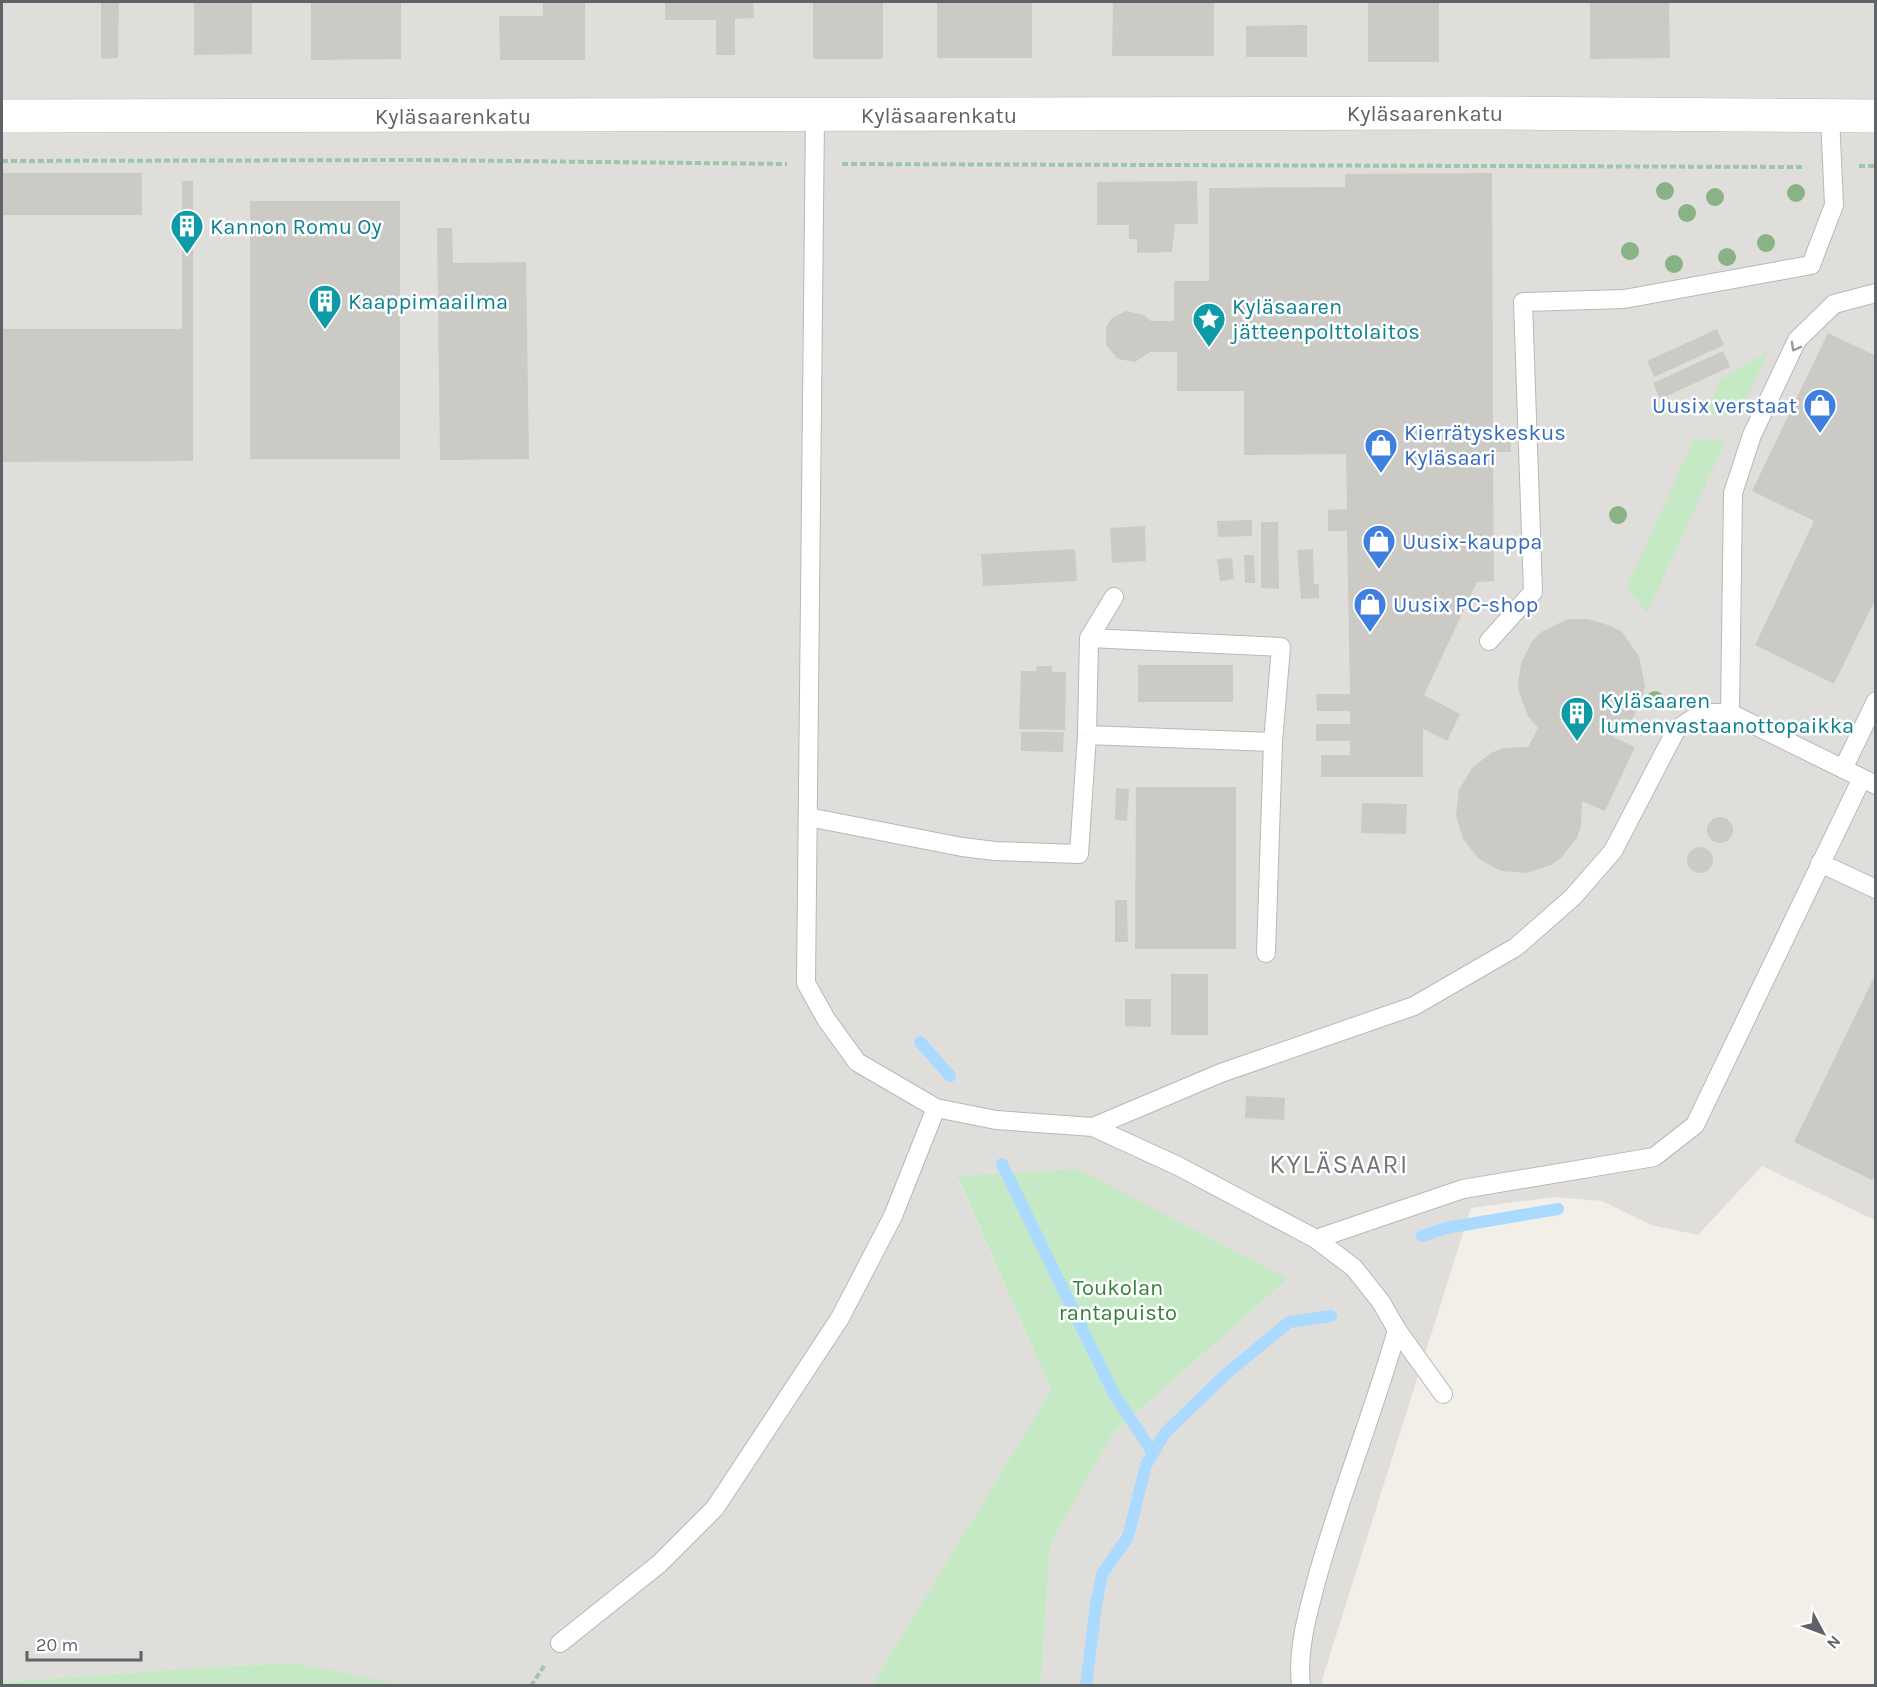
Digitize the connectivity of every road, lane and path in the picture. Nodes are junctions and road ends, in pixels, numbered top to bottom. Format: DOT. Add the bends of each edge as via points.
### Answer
graph roads {
  1 [pos="815,115"];
  2 [pos="2,116"];
  3 [pos="1830,116"];
  4 [pos="1875,116"];
  5 [pos="2,160"];
  6 [pos="813,164"];
  7 [pos="1875,166"];
  8 [pos="1832,167"];
  9 [pos="1875,292"];
  10 [pos="1114,597"];
  11 [pos="1089,638"];
  12 [pos="1489,641"];
  13 [pos="1875,701"];
  14 [pos="1730,713"];
  15 [pos="1087,735"];
  16 [pos="1273,742"];
  17 [pos="1843,769"];
  18 [pos="1869,782"];
  19 [pos="808,817"];
  20 [pos="1820,863"];
  21 [pos="1875,889"];
  22 [pos="1266,953"];
  23 [pos="936,1108"];
  24 [pos="1093,1127"];
  25 [pos="1316,1239"];
  26 [pos="1397,1330"];
  27 [pos="1443,1394"];
  28 [pos="560,1643"];
  29 [pos="1300,1686"];
  1 -- 2 [label="street, Kyläsaarenkatu"];
  1 -- 3 [label="street, Kyläsaarenkatu"];
  1 -- 6 [label="lane"];
  3 -- 4 [label="street, Kyläsaarenkatu"];
  3 -- 8 [label="lane"];
  5 -- 6 [label="path"];
  6 -- 8 [label="path"];
  6 -- 19 [label="lane"];
  7 -- 8 [label="path"];
  8 -- 12 [label="lane" via="1834,205 1811,265 1624,299 1523,302 1533,592"];
  9 -- 14 [label="lane, one-way" via="1834,304 1797,340 1752,435 1733,493"];
  10 -- 11 [label="lane"];
  11 -- 15 [label="lane"];
  11 -- 16 [label="lane" via="1281,647"];
  13 -- 17 [label="lane"];
  14 -- 17 [label="lane"];
  14 -- 24 [label="lane" via="1701,713 1676,730 1613,851 1573,897 1516,947 1414,1006 1221,1073"];
  15 -- 16 [label="lane"];
  15 -- 19 [label="lane" via="1079,854 962,847"];
  16 -- 22 [label="lane"];
  17 -- 18 [label="lane"];
  18 -- 20 [label="lane"];
  19 -- 23 [label="lane" via="806,983 857,1062"];
  20 -- 21 [label="lane"];
  20 -- 25 [label="lane" via="1695,1125 1654,1157 1463,1190"];
  23 -- 24 [label="lane" via="996,1120"];
  23 -- 28 [label="lane" via="893,1216 840,1318 715,1508 659,1564"];
  24 -- 25 [label="lane" via="1178,1166"];
  25 -- 26 [label="lane" via="1354,1268"];
  26 -- 27 [label="lane"];
  26 -- 29 [label="lane" via="1327,1542 1299,1665"];
}
